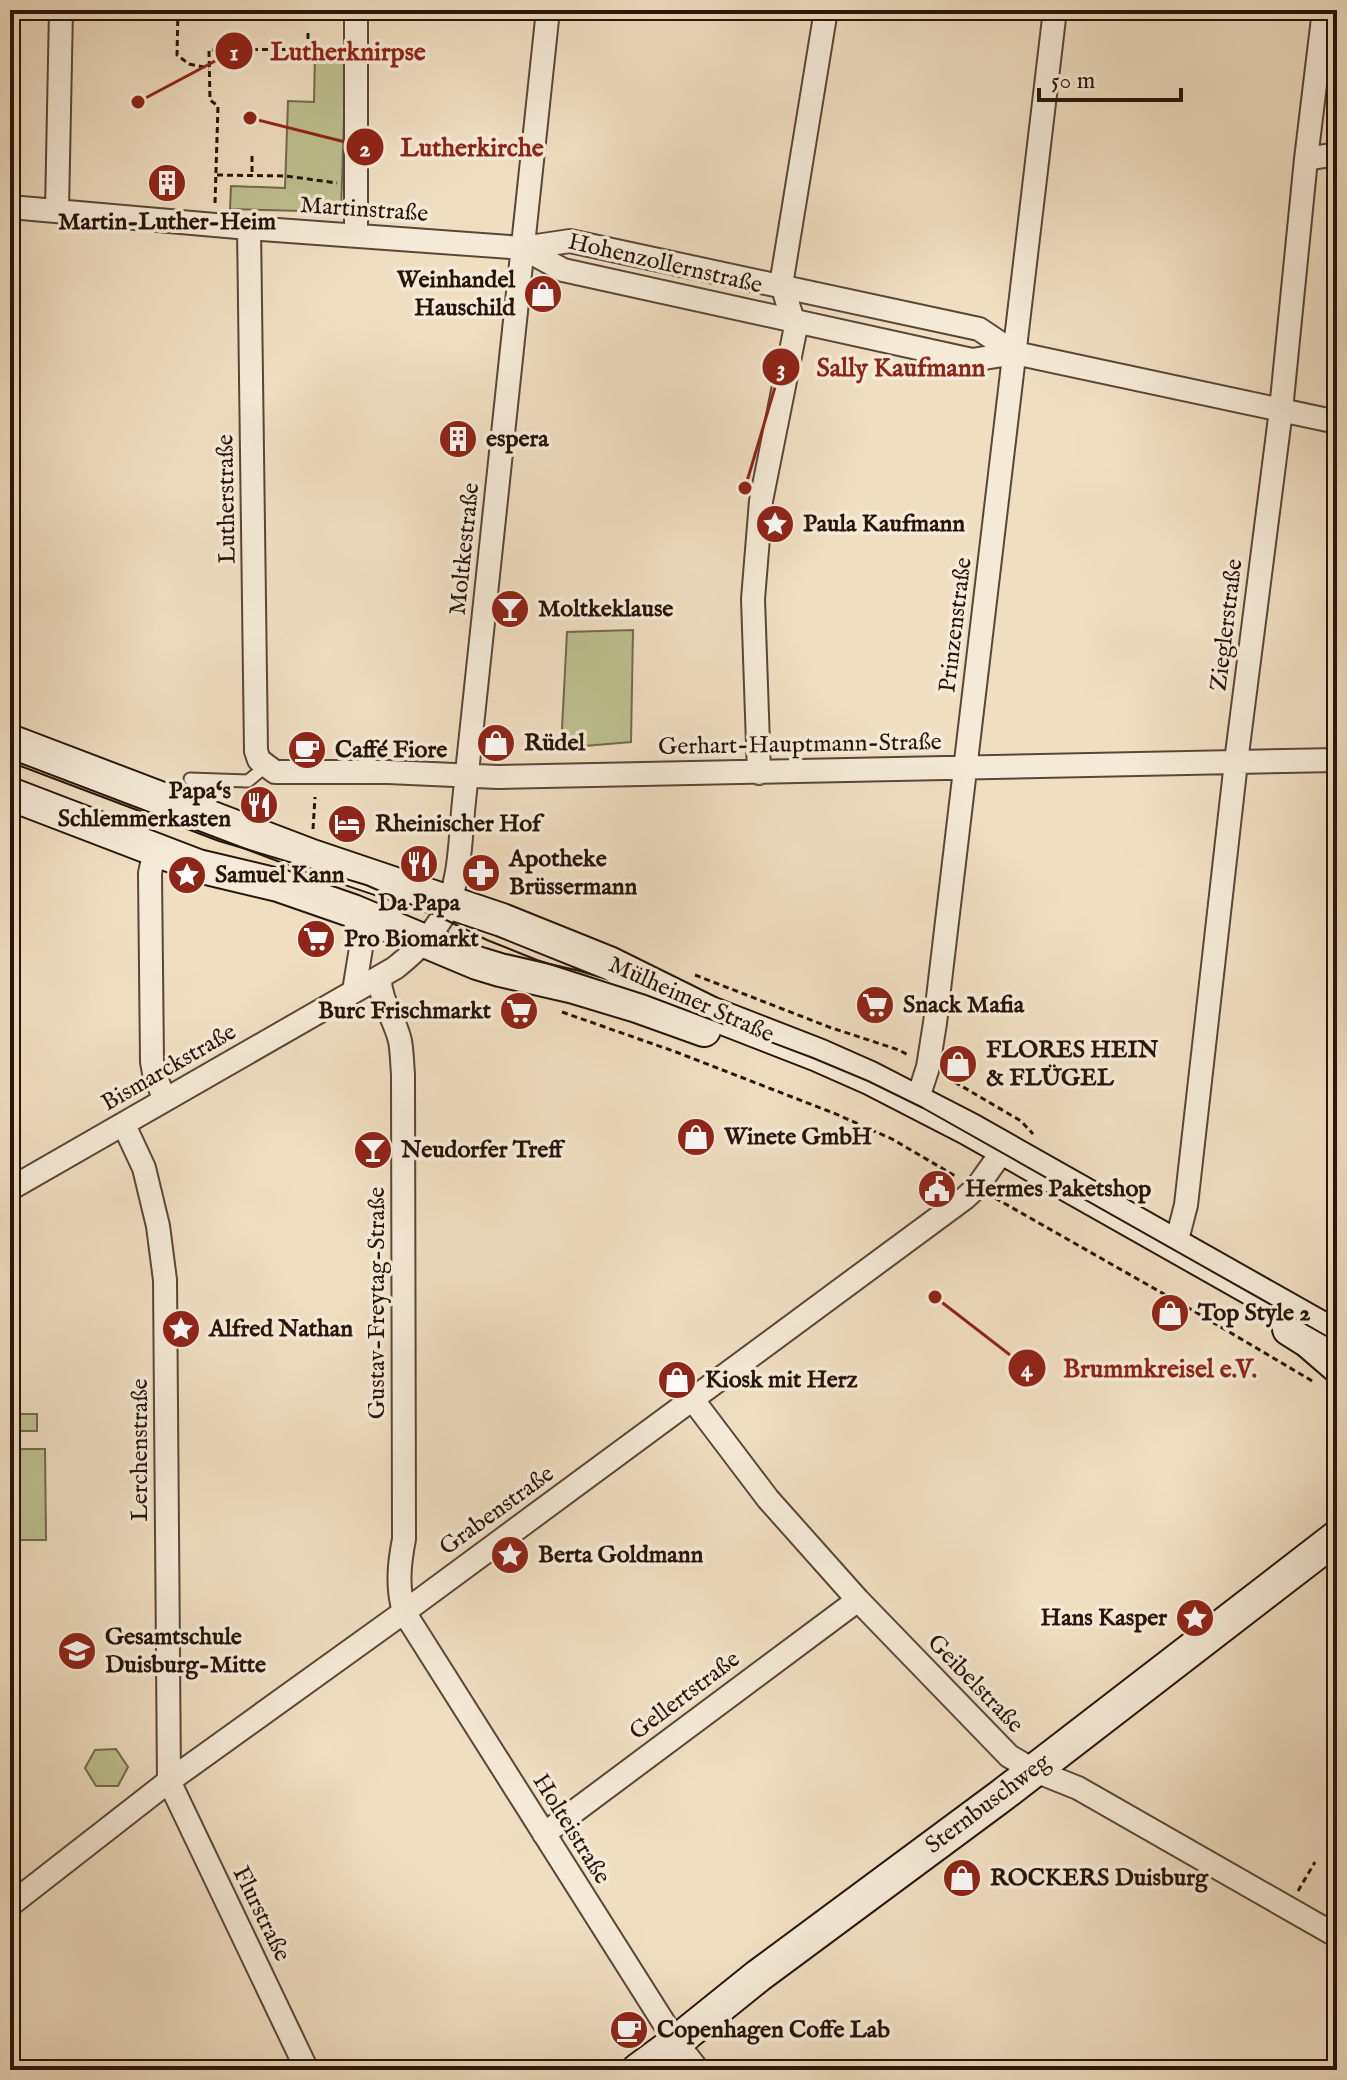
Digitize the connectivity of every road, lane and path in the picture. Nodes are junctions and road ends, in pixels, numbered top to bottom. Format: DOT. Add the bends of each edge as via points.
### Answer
graph roads {
  1 [pos="61,10"];
  2 [pos="178,10"];
  3 [pos="356,10"];
  4 [pos="548,10"];
  5 [pos="826,10"];
  6 [pos="1055,10"];
  7 [pos="1324,10"];
  8 [pos="308,30"];
  9 [pos="308,49"];
  10 [pos="356,49"];
  11 [pos="210,68"];
  12 [pos="1337,154"];
  13 [pos="252,156"];
  14 [pos="1306,159"];
  15 [pos="217,175"];
  16 [pos="252,176"];
  17 [pos="357,183"];
  18 [pos="10,207"];
  19 [pos="57,210"];
  20 [pos="215,225"];
  21 [pos="249,228"];
  22 [pos="356,235"];
  23 [pos="523,248"];
  24 [pos="782,288"];
  25 [pos="794,321"];
  26 [pos="1015,353"];
  27 [pos="1281,410"];
  28 [pos="1337,422"];
  29 [pos="10,741"];
  30 [pos="1337,760"];
  31 [pos="1236,762"];
  32 [pos="266,766"];
  33 [pos="965,767"];
  34 [pos="759,773"];
  35 [pos="466,774"];
  36 [pos="190,779"];
  37 [pos="10,794"];
  38 [pos="315,797"];
  39 [pos="155,850"];
  40 [pos="312,856"];
  41 [pos="449,902"];
  42 [pos="353,911"];
  43 [pos="423,942"];
  44 [pos="370,987"];
  45 [pos="552,1008"];
  46 [pos="165,1100"];
  47 [pos="917,1101"];
  48 [pos="124,1125"];
  49 [pos="992,1167"];
  50 [pos="10,1189"];
  51 [pos="1173,1245"];
  52 [pos="1337,1337"];
  53 [pos="1330,1377"];
  54 [pos="693,1400"];
  55 [pos="1337,1537"];
  56 [pos="858,1600"];
  57 [pos="404,1612"];
  58 [pos="1033,1770"];
  59 [pos="169,1781"];
  60 [pos="544,1834"];
  61 [pos="1315,1862"];
  62 [pos="10,1905"];
  63 [pos="1289,1909"];
  64 [pos="1337,1936"];
  65 [pos="676,2042"];
  66 [pos="307,2070"];
  67 [pos="638,2070"];
  68 [pos="698,2070"];
  1 -- 19 [label="street"];
  2 -- 11 [label="path" via="177,55"];
  3 -- 10 [label="street"];
  4 -- 23 [label="street, Moltkestraße"];
  5 -- 24 [label="street"];
  6 -- 26 [label="street, Prinzenstraße"];
  7 -- 14 [label="street, Zieglerstraße"];
  8 -- 9 [label="path"];
  9 -- 10 [label="path"];
  9 -- 11 [label="path" via="209,50"];
  10 -- 17 [label="street"];
  11 -- 15 [label="path" via="210,100 218,106"];
  12 -- 14 [label="street"];
  13 -- 16 [label="path"];
  14 -- 27 [label="street, Zieglerstraße"];
  15 -- 16 [label="path"];
  15 -- 20 [label="path"];
  16 -- 17 [label="path"];
  17 -- 22 [label="street"];
  18 -- 19 [label="street, Martinstraße"];
  19 -- 20 [label="street, Martinstraße"];
  20 -- 21 [label="street, Martinstraße"];
  21 -- 22 [label="street, Martinstraße"];
  21 -- 32 [label="street, Lutherstraße" via="256,751"];
  22 -- 23 [label="street, Martinstraße"];
  23 -- 24 [label="street, Hohenzollernstraße" via="570,241"];
  23 -- 25 [label="street, Hohenzollernstraße" via="563,270"];
  23 -- 35 [label="street, Moltkestraße"];
  24 -- 25 [label="street"];
  24 -- 26 [label="street, Hohenzollernstraße" via="979,329"];
  25 -- 26 [label="street, Hohenzollernstraße" via="972,360"];
  25 -- 34 [label="street" via="761,501 753,599"];
  26 -- 27 [label="street, Hohenzollernstraße"];
  26 -- 33 [label="street, Prinzenstraße"];
  27 -- 28 [label="street, Hohenzollernstraße"];
  27 -- 31 [label="street, Zieglerstraße"];
  29 -- 40 [label="main road, Mülheimer Straße"];
  30 -- 31 [label="street, Gerhart-Hauptmann-Straße"];
  31 -- 33 [label="street, Gerhart-Hauptmann-Straße"];
  31 -- 51 [label="street, Zieglerstraße" via="1186,1205"];
  32 -- 35 [label="street, Gerhart-Hauptmann-Straße" via="275,772"];
  32 -- 36 [label="lane" via="248,781"];
  33 -- 34 [label="street, Gerhart-Hauptmann-Straße"];
  33 -- 47 [label="street, Prinzenstraße" via="935,1023"];
  34 -- 35 [label="street, Gerhart-Hauptmann-Straße"];
  35 -- 41 [label="street, Moltkestraße"];
  37 -- 39 [label="main road, Mülheimer Straße"];
  38 -- 40 [label="path"];
  39 -- 42 [label="main road, Mülheimer Straße"];
  39 -- 46 [label="street" via="150,873 152,1062"];
  40 -- 41 [label="main road, Mülheimer Straße"];
  41 -- 43 [label="street, Bismarckstraße"];
  41 -- 47 [label="main road, Mülheimer Straße" via="609,963 710,1013"];
  42 -- 43 [label="main road, Mülheimer Straße"];
  42 -- 44 [label="street"];
  43 -- 44 [label="street, Bismarckstraße"];
  43 -- 49 [label="main road, Mülheimer Straße" via="500,970 637,1006 780,1059 888,1105"];
  44 -- 46 [label="street, Bismarckstraße"];
  44 -- 57 [label="street, Gustav-Freytag-Straße" via="394,1022 403,1074 404,1539 398,1570"];
  45 -- 49 [label="path" via="892,1139"];
  46 -- 48 [label="street, Bismarckstraße"];
  47 -- 49 [label="main road, Mülheimer Straße"];
  48 -- 50 [label="street, Bismarckstraße"];
  48 -- 59 [label="street, Lerchenstraße" via="144,1168 165,1280"];
  49 -- 51 [label="main road, Mülheimer Straße"];
  49 -- 53 [label="path" via="1192,1310"];
  49 -- 53 [label="main road, Mülheimer Straße" via="1294,1332 1308,1341"];
  49 -- 54 [label="street, Grabenstraße"];
  51 -- 52 [label="main road, Mülheimer Straße"];
  54 -- 56 [label="street, Geibelstraße" via="768,1499"];
  54 -- 57 [label="street, Grabenstraße"];
  55 -- 58 [label="main road, Sternbuschweg"];
  56 -- 58 [label="street, Geibelstraße" via="1003,1751"];
  56 -- 60 [label="street, Gellertstraße"];
  57 -- 59 [label="street, Grabenstraße"];
  57 -- 60 [label="street, Holteistraße"];
  58 -- 63 [label="street, Geibelstraße" via="1078,1788"];
  58 -- 65 [label="main road, Sternbuschweg"];
  59 -- 62 [label="street, Grabenstraße"];
  59 -- 66 [label="street, Flurstraße"];
  60 -- 65 [label="street, Holteistraße"];
  61 -- 63 [label="path"];
  63 -- 64 [label="street, Geibelstraße"];
  65 -- 67 [label="main road, Sternbuschweg"];
  65 -- 68 [label="street, Holteistraße"];
}
